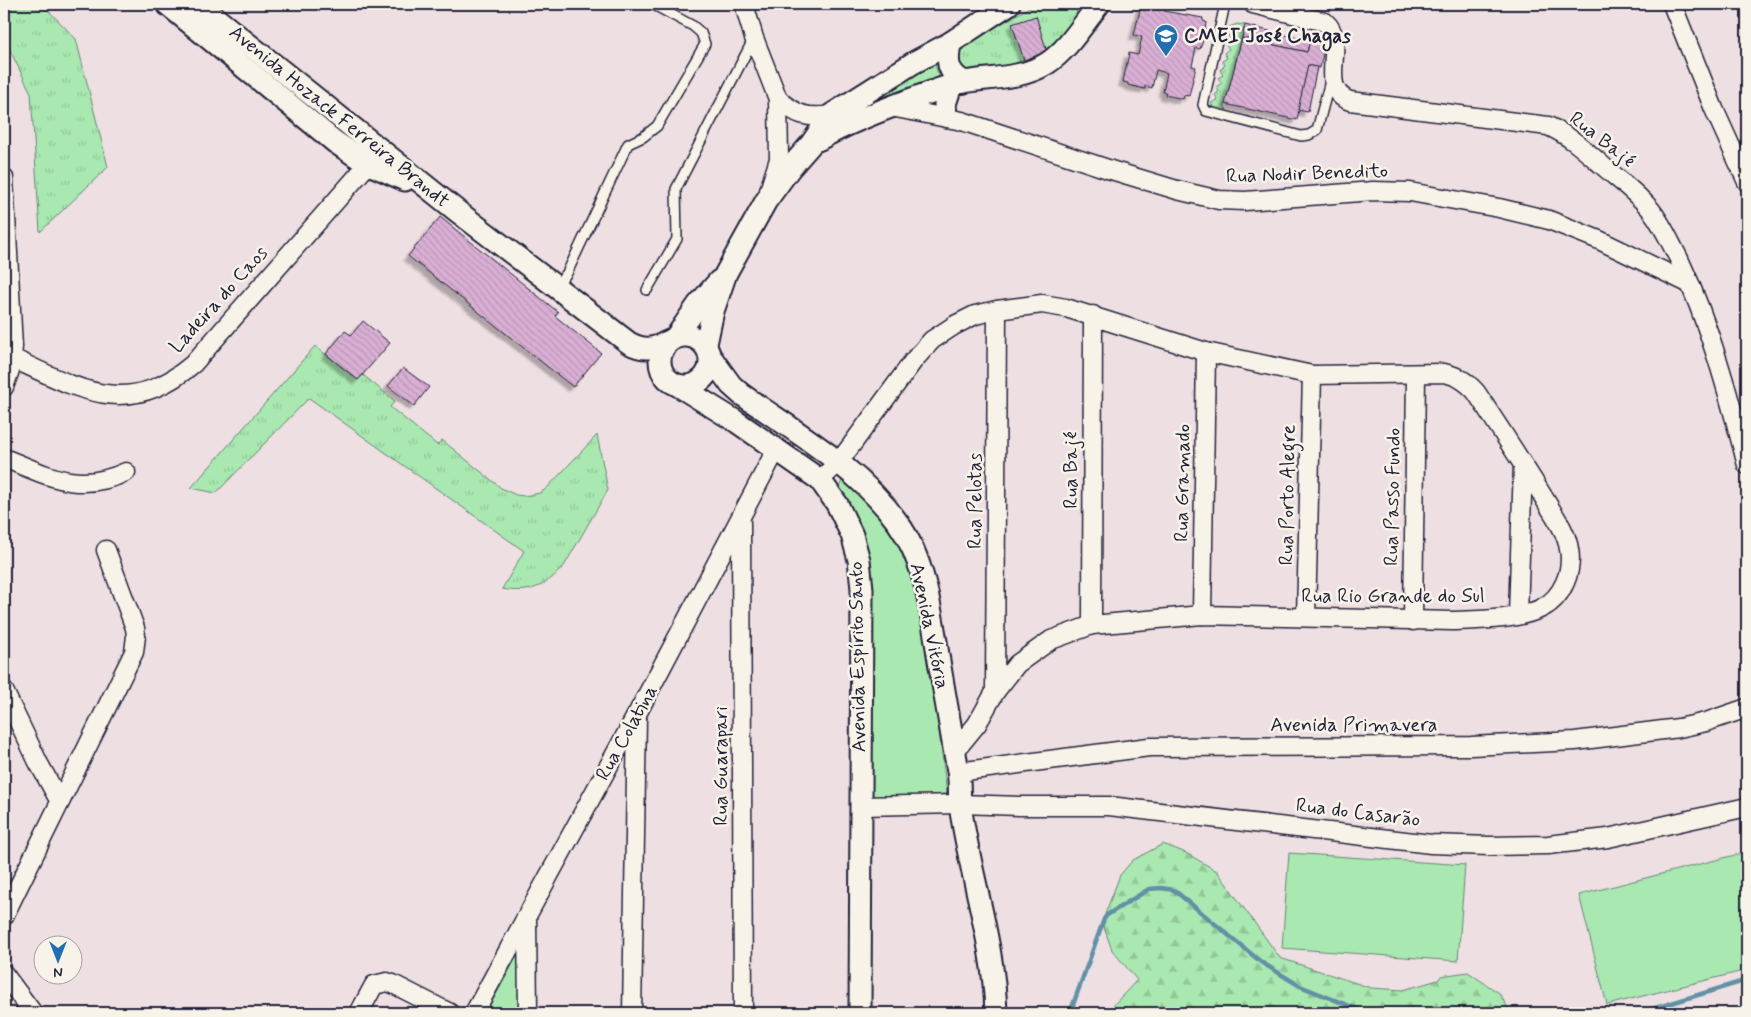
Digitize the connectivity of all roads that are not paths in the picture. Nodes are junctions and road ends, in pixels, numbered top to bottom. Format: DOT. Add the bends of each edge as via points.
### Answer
graph roads {
  1 [pos="167,4"];
  2 [pos="198,4"];
  3 [pos="652,4"];
  4 [pos="746,4"];
  5 [pos="1010,4"];
  6 [pos="1078,4"];
  7 [pos="1099,4"];
  8 [pos="1225,4"];
  9 [pos="1254,4"];
  10 [pos="1672,4"];
  11 [pos="1081,27"];
  12 [pos="754,38"];
  13 [pos="950,43"];
  14 [pos="1332,71"];
  15 [pos="957,84"];
  16 [pos="778,99"];
  17 [pos="891,106"];
  18 [pos="831,116"];
  19 [pos="946,116"];
  20 [pos="812,144"];
  21 [pos="369,163"];
  22 [pos="4,178"];
  23 [pos="1747,182"];
  24 [pos="766,200"];
  25 [pos="457,211"];
  26 [pos="726,273"];
  27 [pos="1690,284"];
  28 [pos="556,287"];
  29 [pos="647,290"];
  30 [pos="997,310"];
  31 [pos="1093,315"];
  32 [pos="672,340"];
  33 [pos="629,343"];
  34 [pos="708,350"];
  35 [pos="1206,352"];
  36 [pos="12,358"];
  37 [pos="1416,374"];
  38 [pos="1312,375"];
  39 [pos="673,382"];
  40 [pos="4,387"];
  41 [pos="776,450"];
  42 [pos="4,458"];
  43 [pos="1524,464"];
  44 [pos="1747,465"];
  45 [pos="843,466"];
  46 [pos="126,472"];
  47 [pos="820,480"];
  48 [pos="741,518"];
  49 [pos="106,550"];
  50 [pos="1202,615"];
  51 [pos="1518,615"];
  52 [pos="1306,617"];
  53 [pos="1413,621"];
  54 [pos="1092,625"];
  55 [pos="4,691"];
  56 [pos="995,692"];
  57 [pos="1747,708"];
  58 [pos="637,714"];
  59 [pos="954,752"];
  60 [pos="958,772"];
  61 [pos="60,802"];
  62 [pos="960,804"];
  63 [pos="860,806"];
  64 [pos="1747,807"];
  65 [pos="527,915"];
  66 [pos="4,916"];
  67 [pos="4,974"];
  68 [pos="33,1013"];
  69 [pos="359,1013"];
  70 [pos="450,1013"];
  71 [pos="474,1013"];
  72 [pos="528,1013"];
  73 [pos="632,1013"];
  74 [pos="743,1013"];
  75 [pos="860,1013"];
  76 [pos="996,1013"];
  1 -- 21 [label="street, Avenida Hozack Ferreira Brandt" via="335,142"];
  2 -- 25 [label="street, Avenida Hozack Ferreira Brandt"];
  3 -- 28 [label="lane" via="693,26 701,33 704,44 657,126 628,144 567,273"];
  4 -- 12 [label="street"];
  5 -- 13 [label="street"];
  6 -- 11 [label="street"];
  7 -- 11 [label="street"];
  8 -- 14 [label="lane" via="1202,105 1206,111 1301,136 1309,135 1317,130 1322,93"];
  9 -- 14 [label="street, Rua Bajé" via="1325,22 1336,41"];
  10 -- 23 [label="street"];
  11 -- 15 [label="street" via="1057,55 1034,70"];
  12 -- 16 [label="street"];
  12 -- 29 [label="lane" via="676,189 677,239"];
  13 -- 15 [label="street" via="950,68"];
  13 -- 18 [label="street"];
  14 -- 27 [label="street, Rua Bajé" via="1338,93 1350,102 1532,123 1561,132 1650,209 1663,226"];
  15 -- 17 [label="street"];
  15 -- 19 [label="street" via="945,104"];
  16 -- 18 [label="street" via="803,116"];
  16 -- 24 [label="street" via="778,159"];
  17 -- 19 [label="street, Rua Nodir Benedito"];
  17 -- 20 [label="street" via="842,126"];
  18 -- 20 [label="street"];
  19 -- 27 [label="street, Rua Nodir Benedito" via="1111,170 1219,200 1246,201 1373,191 1410,192 1499,208 1549,220"];
  20 -- 24 [label="street"];
  21 -- 25 [label="street, Avenida Hozack Ferreira Brandt"];
  21 -- 36 [label="street, Ladeira do Caos" via="193,364 172,380 136,393 93,393"];
  22 -- 36 [label="street"];
  24 -- 26 [label="street"];
  25 -- 28 [label="street, Avenida Hozack Ferreira Brandt"];
  26 -- 32 [label="street"];
  26 -- 34 [label="street" via="711,320"];
  27 -- 44 [label="street, Rua Bajé" via="1726,386"];
  28 -- 33 [label="street, Avenida Hozack Ferreira Brandt"];
  30 -- 31 [label="street, Rua Rio Grande do Sul" via="1042,304"];
  30 -- 45 [label="street, Rua Rio Grande do Sul" via="955,324 932,340 914,360"];
  30 -- 56 [label="street, Rua Pelotas"];
  31 -- 35 [label="street, Rua Rio Grande do Sul"];
  31 -- 54 [label="street, Rua Bajé"];
  32 -- 33 [label="street, Avenida Hozack Ferreira Brandt" via="650,349"];
  32 -- 34 [label="street" via="687,335 697,338"];
  32 -- 39 [label="street" via="661,351 660,362 662,372"];
  33 -- 39 [label="street, Avenida Hozack Ferreira Brandt" via="636,356"];
  34 -- 39 [label="street" via="711,365 700,382 690,386"];
  34 -- 45 [label="street, Avenida Vitória" via="720,372 741,394"];
  35 -- 38 [label="street, Rua Rio Grande do Sul"];
  35 -- 50 [label="street, Rua Gramado"];
  36 -- 40 [label="street"];
  37 -- 38 [label="street, Rua Rio Grande do Sul"];
  37 -- 43 [label="street, Rua Rio Grande do Sul" via="1444,374 1467,382"];
  37 -- 53 [label="street, Rua Passo Fundo"];
  38 -- 52 [label="street, Rua Porto Alegre"];
  39 -- 41 [label="street, Avenida Espírito Santo"];
  41 -- 47 [label="street, Avenida Espírito Santo"];
  41 -- 48 [label="street, Rua Colatina"];
  42 -- 46 [label="street" via="74,482 104,480"];
  43 -- 51 [label="street"];
  43 -- 51 [label="street, Rua Rio Grande do Sul" via="1565,533 1570,570 1564,587 1555,597 1543,607"];
  45 -- 47 [label="street"];
  45 -- 59 [label="street, Avenida Vitória" via="878,498 899,524 913,551 934,627"];
  47 -- 63 [label="street, Avenida Espírito Santo" via="837,504 852,535 859,560 862,590"];
  48 -- 58 [label="street, Rua Colatina"];
  48 -- 74 [label="street, Rua Guarapari"];
  49 -- 61 [label="street" via="135,628 136,645"];
  50 -- 52 [label="street, Rua Rio Grande do Sul"];
  50 -- 54 [label="street, Rua Rio Grande do Sul"];
  51 -- 53 [label="street, Rua Rio Grande do Sul" via="1482,620"];
  52 -- 53 [label="street, Rua Rio Grande do Sul"];
  54 -- 56 [label="street, Rua Rio Grande do Sul" via="1051,640 1017,664"];
  55 -- 61 [label="street"];
  56 -- 59 [label="street, Rua Rio Grande do Sul" via="977,724"];
  57 -- 60 [label="street, Avenida Primavera" via="1679,728 1575,741 1471,746 1149,747"];
  58 -- 65 [label="street, Rua Colatina"];
  58 -- 73 [label="street"];
  59 -- 60 [label="street, Avenida Vitória"];
  60 -- 62 [label="street, Avenida Vitória"];
  61 -- 66 [label="street"];
  62 -- 63 [label="street"];
  62 -- 64 [label="street, Rua do Casarão" via="1109,806 1431,844 1489,846 1548,845 1608,838"];
  62 -- 76 [label="street, Avenida Vitória" via="990,949"];
  63 -- 75 [label="street, Avenida Espírito Santo"];
  65 -- 71 [label="street, Rua Colatina"];
  65 -- 72 [label="street"];
  67 -- 68 [label="street"];
  69 -- 70 [label="street" via="374,985 387,982"];
}
